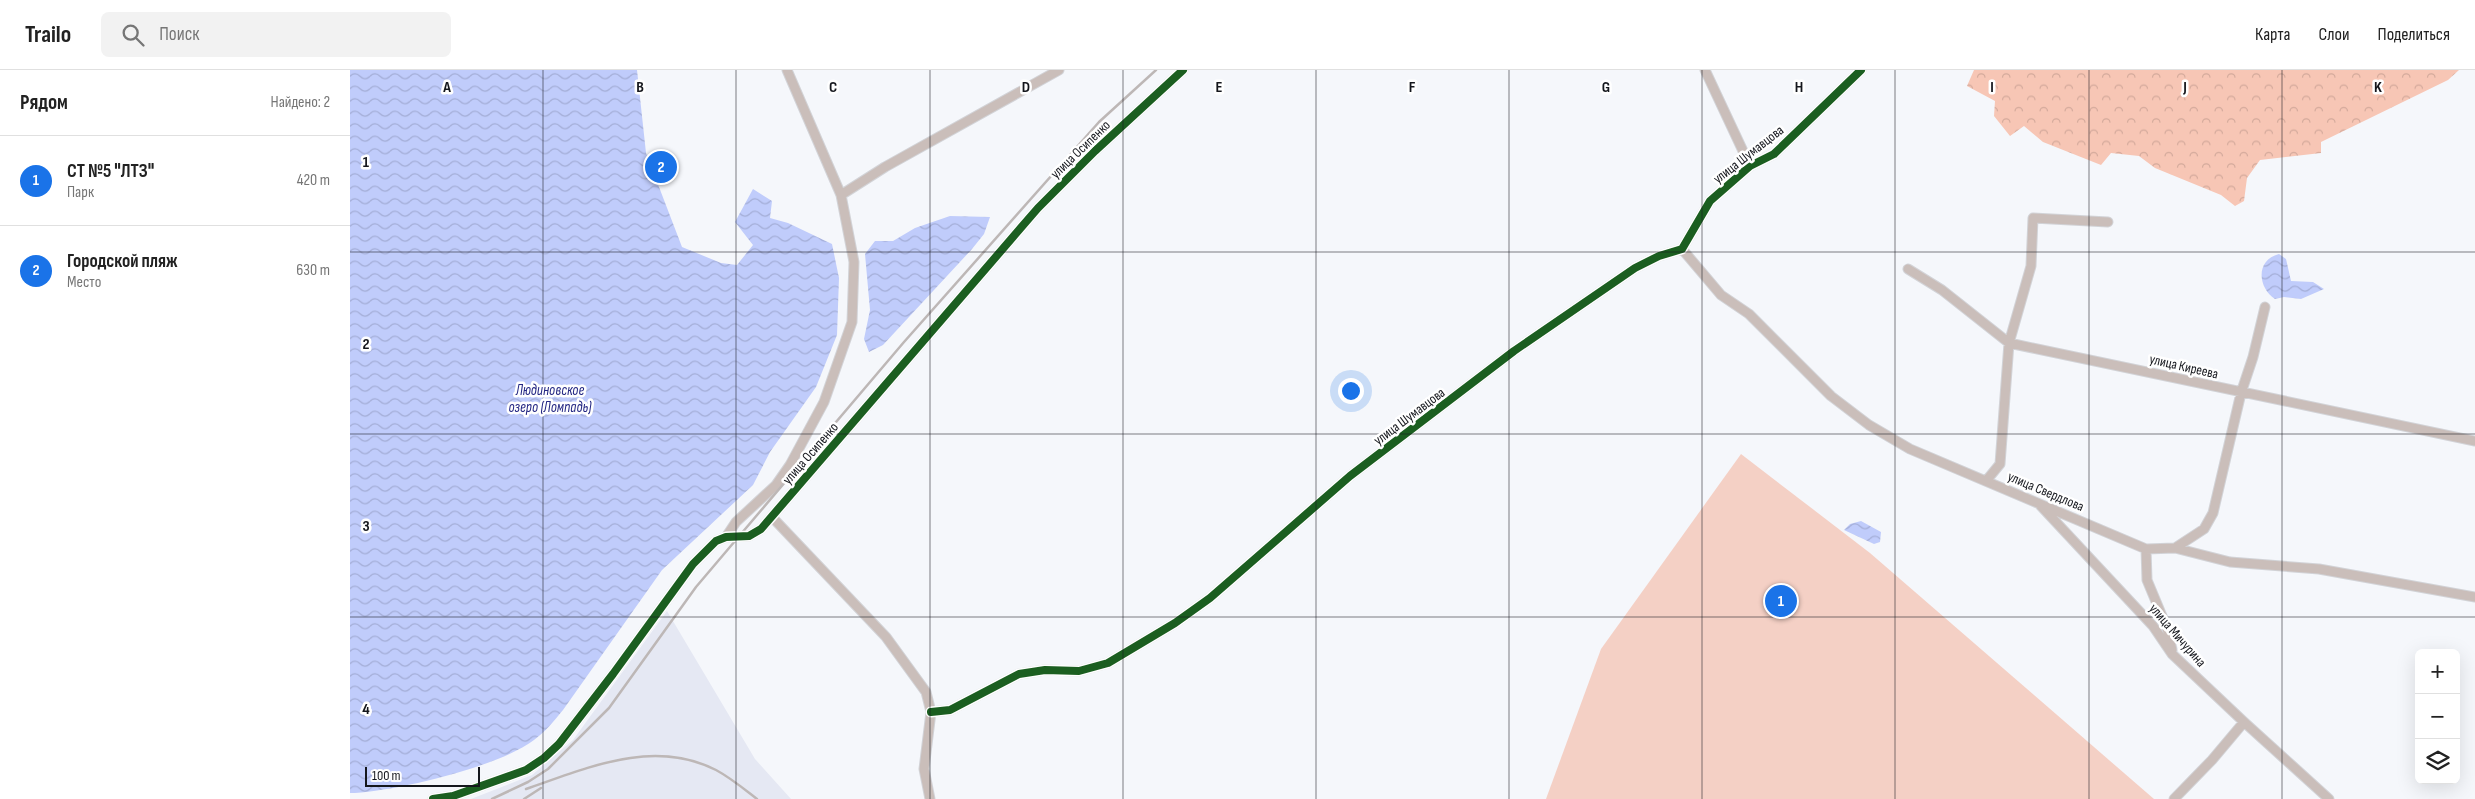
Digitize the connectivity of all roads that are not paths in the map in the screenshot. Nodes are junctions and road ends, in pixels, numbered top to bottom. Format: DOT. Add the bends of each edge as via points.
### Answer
graph roads {
  1 [pos="787,70"];
  2 [pos="1059,70"];
  3 [pos="1183,70"];
  4 [pos="1705,70"];
  5 [pos="1861,70"];
  6 [pos="1750,166"];
  7 [pos="841,195"];
  8 [pos="2108,222"];
  9 [pos="1682,249"];
  10 [pos="1908,270"];
  11 [pos="2265,307"];
  12 [pos="2009,343"];
  13 [pos="2241,393"];
  14 [pos="2475,441"];
  15 [pos="1986,481"];
  16 [pos="2036,502"];
  17 [pos="772,517"];
  18 [pos="726,537"];
  19 [pos="2175,548"];
  20 [pos="2146,549"];
  21 [pos="2475,597"];
  22 [pos="2172,654"];
  23 [pos="931,712"];
  24 [pos="2244,722"];
  25 [pos="433,799"];
  26 [pos="930,799"];
  27 [pos="2174,799"];
  28 [pos="2329,799"];
  1 -- 7 [label="street"];
  2 -- 7 [label="street"];
  3 -- 17 [label="street, улица Осипенко" via="1038,208"];
  4 -- 6 [label="street"];
  5 -- 6 [label="street, улица Шумавцова" via="1774,154"];
  6 -- 9 [label="street, улица Шумавцова" via="1710,201"];
  7 -- 18 [label="street" via="854,262 852,322 824,402 790,465"];
  8 -- 12 [label="street" via="2033,218 2031,266"];
  9 -- 15 [label="street, улица Свердлова" via="1721,295 1749,314 1831,396 1910,450"];
  9 -- 23 [label="street, улица Шумавцова" via="1635,268 1514,351 1350,476 1210,598 1175,623 1108,663 1079,670 1018,674 950,710"];
  10 -- 12 [label="street, улица Киреева" via="1942,290"];
  11 -- 13 [label="street"];
  12 -- 13 [label="street, улица Киреева"];
  12 -- 15 [label="street" via="2000,464"];
  13 -- 14 [label="street, улица Киреева"];
  13 -- 19 [label="street" via="2213,513 2204,529"];
  15 -- 16 [label="street, улица Свердлова"];
  16 -- 20 [label="street, улица Свердлова"];
  16 -- 22 [label="street, улица Мичурина" via="2153,626"];
  17 -- 18 [label="street, улица Осипенко" via="749,536"];
  17 -- 23 [label="street" via="886,637 926,692"];
  18 -- 25 [label="street" via="716,541 693,564 607,682 559,744 544,758 517,773 453,796"];
  19 -- 20 [label="street, улица Свердлова"];
  19 -- 21 [label="street, улица Свердлова" via="2230,562 2320,569"];
  20 -- 22 [label="street" via="2147,580 2167,628"];
  22 -- 24 [label="street, улица Мичурина"];
  23 -- 26 [label="street" via="924,769"];
  24 -- 27 [label="street"];
  24 -- 28 [label="street, улица Мичурина"];
}
